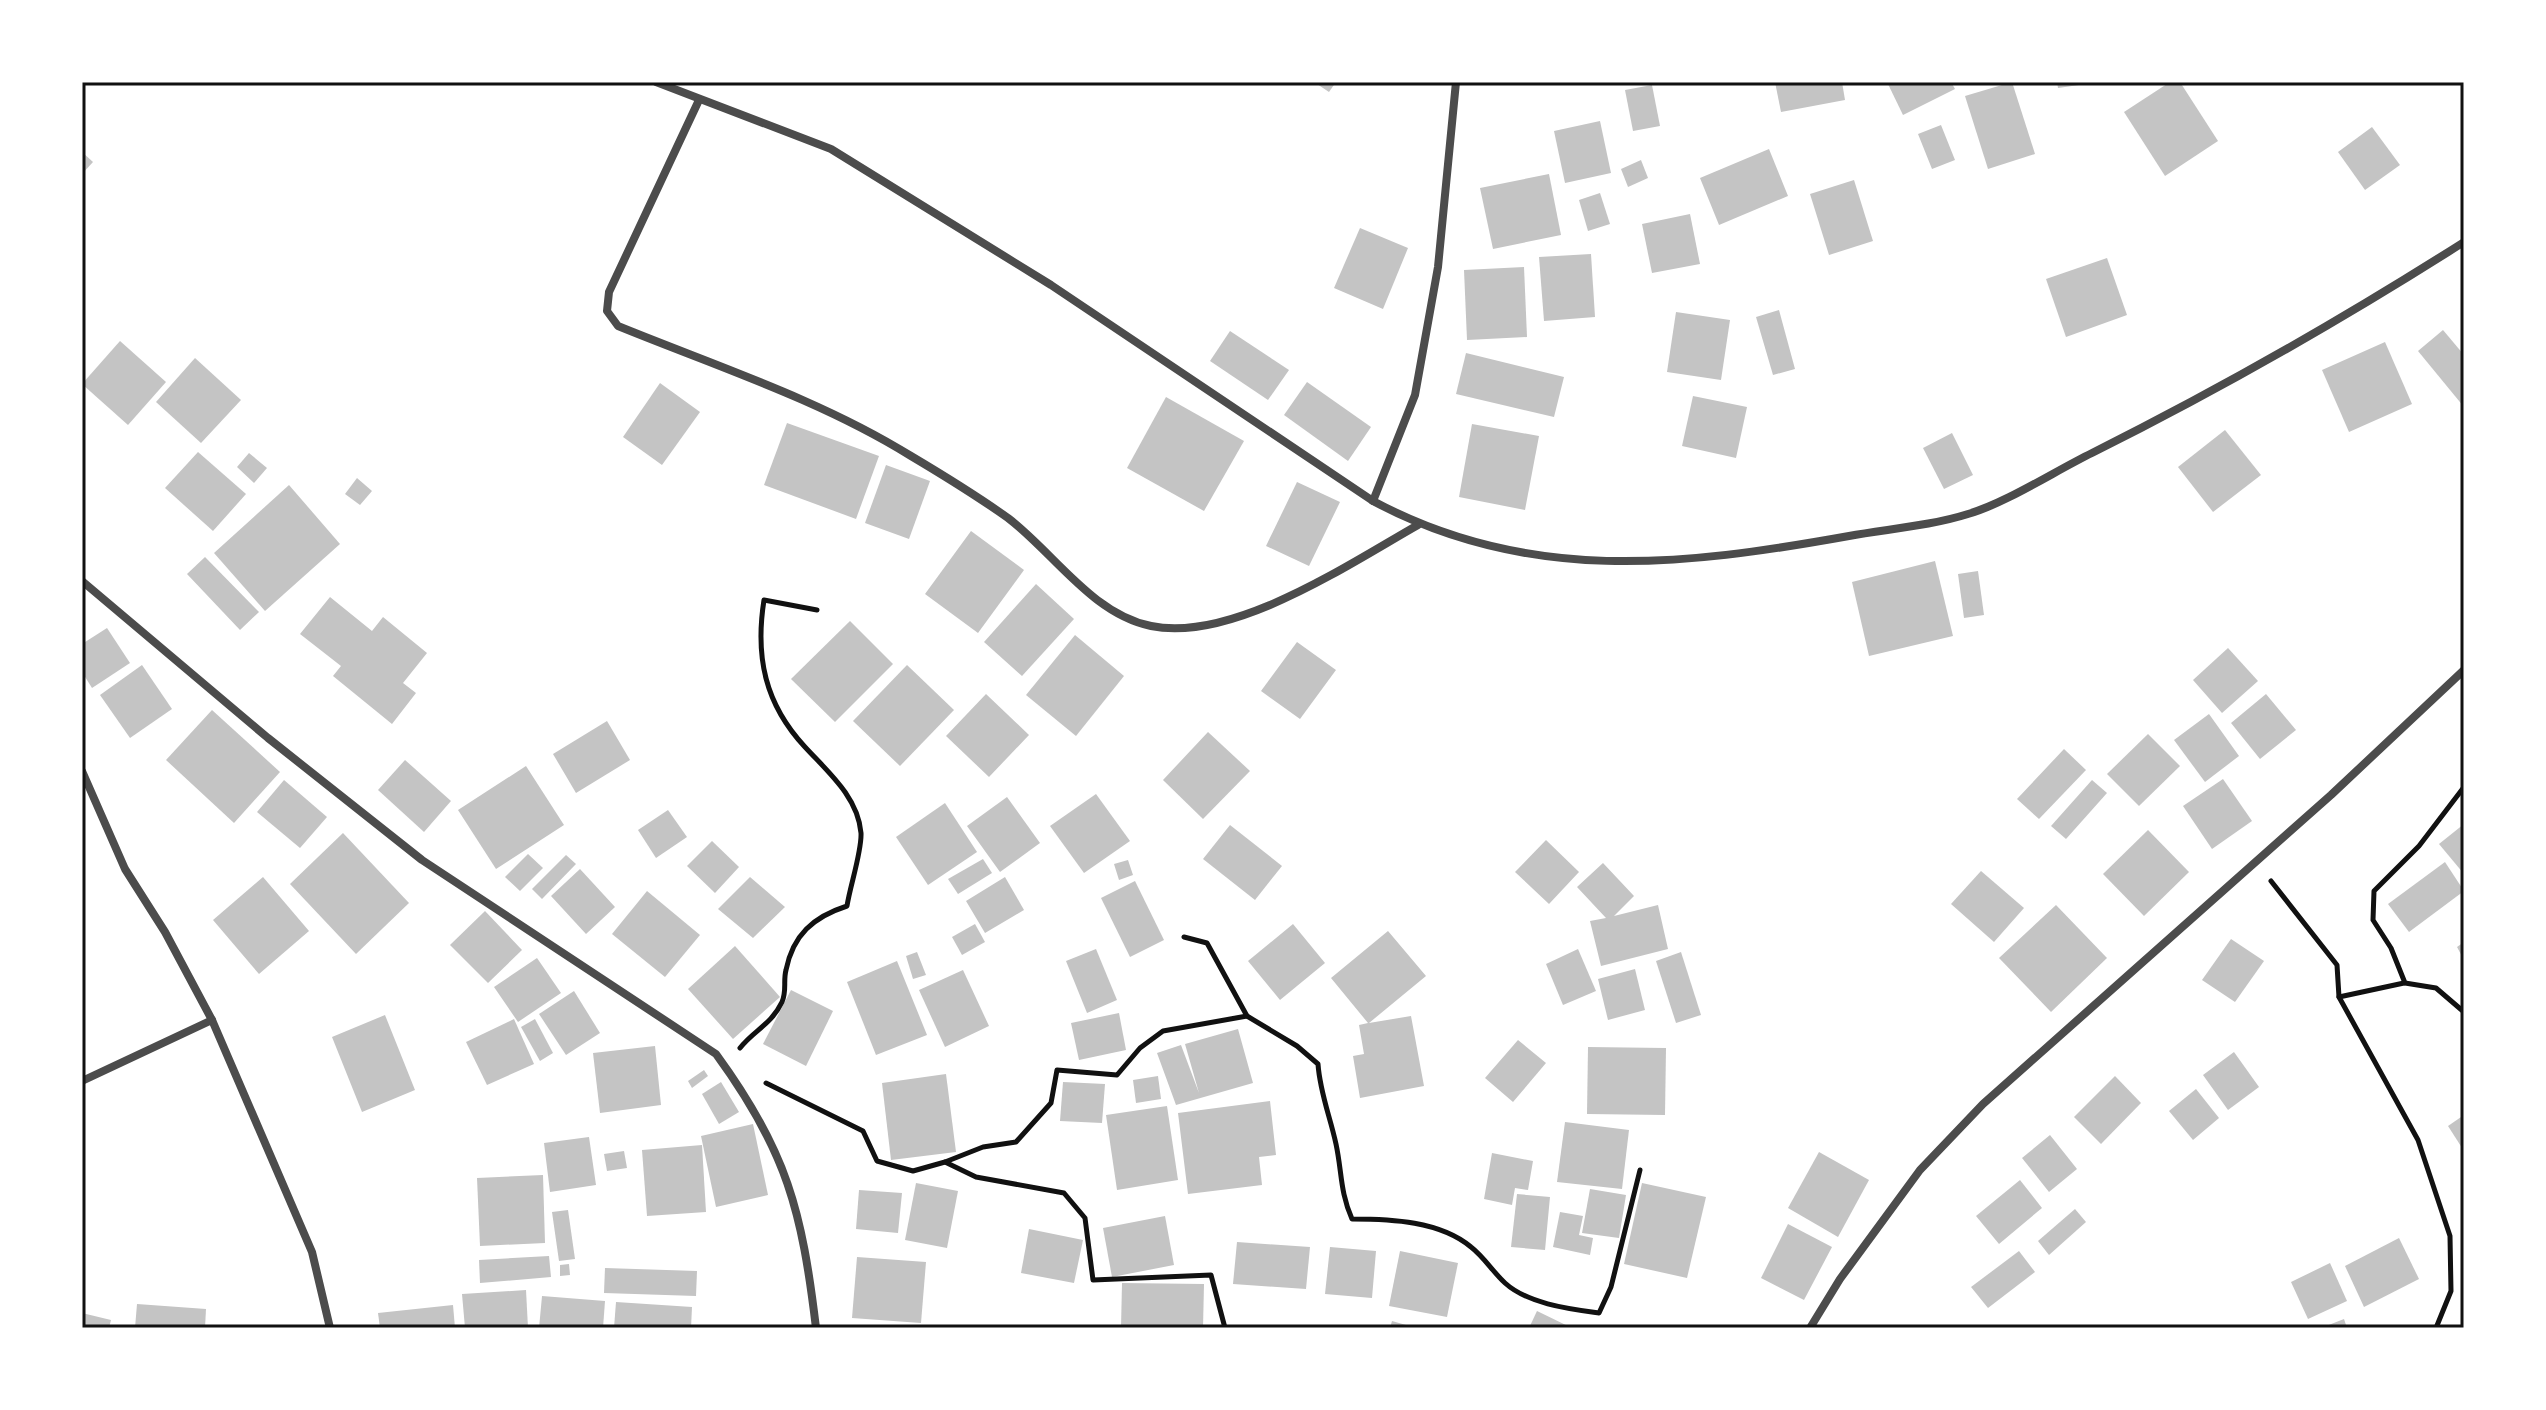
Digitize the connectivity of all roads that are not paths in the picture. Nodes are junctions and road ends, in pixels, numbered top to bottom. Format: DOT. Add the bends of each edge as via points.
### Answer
graph roads {
  1 [pos="656,82"];
  2 [pos="1456,82"];
  3 [pos="699,100"];
  4 [pos="2464,242"];
  5 [pos="1373,501"];
  6 [pos="1418,525"];
  7 [pos="82,581"];
  8 [pos="2464,670"];
  9 [pos="82,771"];
  10 [pos="212,1020"];
  11 [pos="82,1081"];
  12 [pos="330,1328"];
  13 [pos="816,1328"];
  14 [pos="1810,1328"];
  1 -- 3 [label="street"];
  2 -- 5 [label="street" via="1438,267 1415,395"];
  3 -- 5 [label="street" via="831,149 1051,285"];
  3 -- 6 [label="street" via="609,292 607,311 618,326 824,411 908,454 1008,519 1117,614 1152,626 1201,628 1287,598"];
  4 -- 6 [label="street" via="2282,353 1968,514 1768,550 1642,563 1523,554"];
  5 -- 6 [label="street"];
  7 -- 13 [label="street" via="422,860 716,1054 746,1095 782,1162 806,1246"];
  8 -- 14 [label="street" via="1952,1137 1920,1170"];
  9 -- 10 [label="street" via="125,869"];
  10 -- 11 [label="street"];
  10 -- 12 [label="street" via="312,1252"];
}
